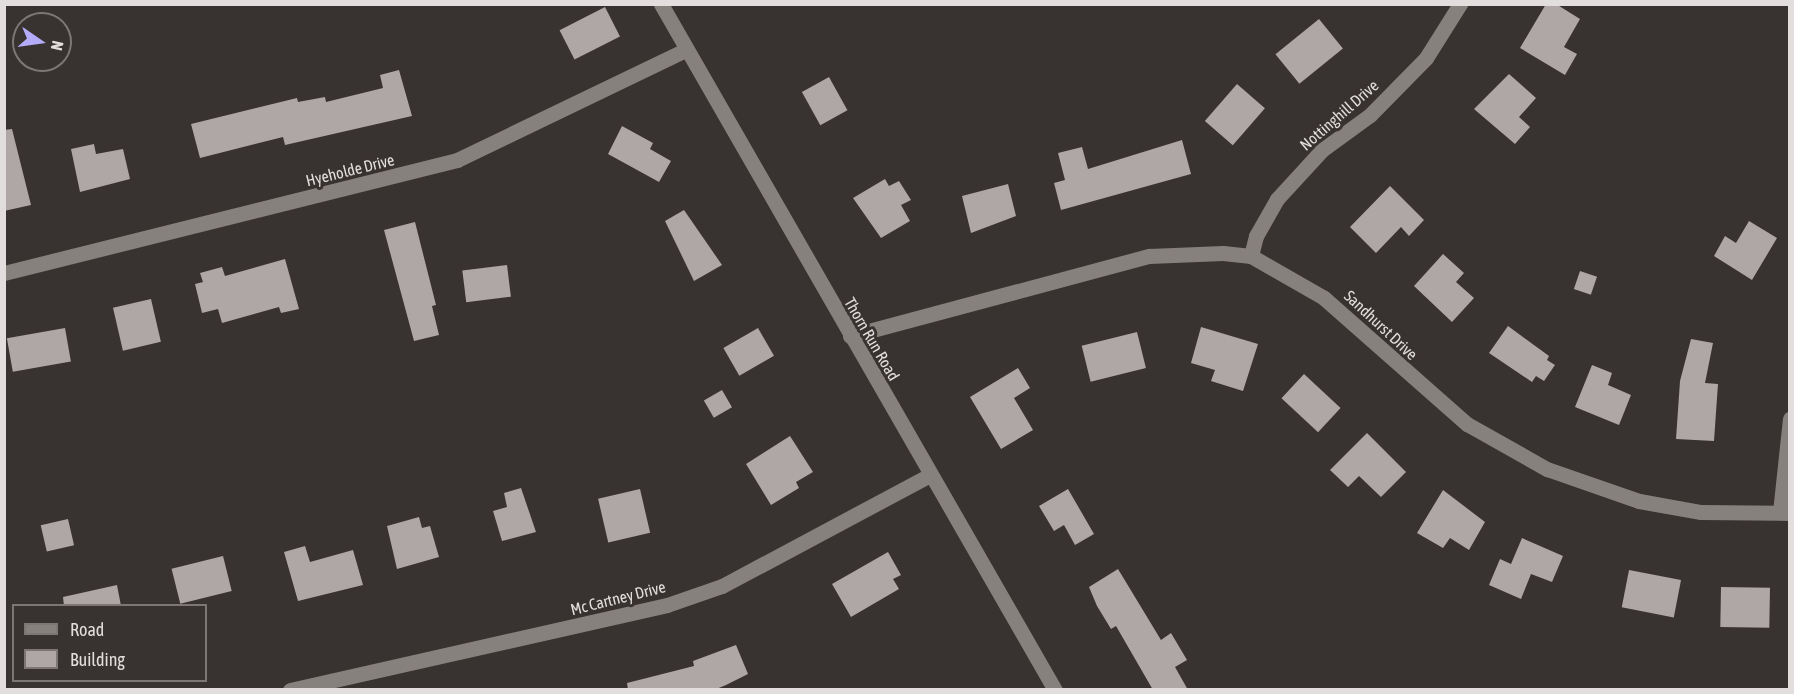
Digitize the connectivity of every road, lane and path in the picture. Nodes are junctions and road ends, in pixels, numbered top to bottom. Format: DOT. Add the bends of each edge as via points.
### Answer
graph roads {
  1 [pos="660,4"];
  2 [pos="1460,4"];
  3 [pos="686,50"];
  4 [pos="1251,256"];
  5 [pos="4,273"];
  6 [pos="850,336"];
  7 [pos="1790,419"];
  8 [pos="930,475"];
  9 [pos="1785,512"];
  10 [pos="290,690"];
  11 [pos="1055,690"];
  1 -- 3 [label="street, Thorn Run Road"];
  2 -- 4 [label="street, Nottinghill Drive" via="1426,58 1370,115 1322,150 1277,199 1256,236"];
  3 -- 5 [label="street, Hyeholde Drive" via="457,160"];
  3 -- 6 [label="street, Thorn Run Road"];
  4 -- 6 [label="street, Sandhurst Drive" via="1175,253 1123,261"];
  4 -- 9 [label="street, Sandhurst Drive" via="1324,298 1467,424 1547,469 1639,501 1701,512"];
  6 -- 8 [label="street, Thorn Run Road"];
  7 -- 9 [label="street, Sandhurst Drive"];
  8 -- 10 [label="street, Mc Cartney Drive" via="722,586 667,605"];
  8 -- 11 [label="street, Thorn Run Road"];
}
